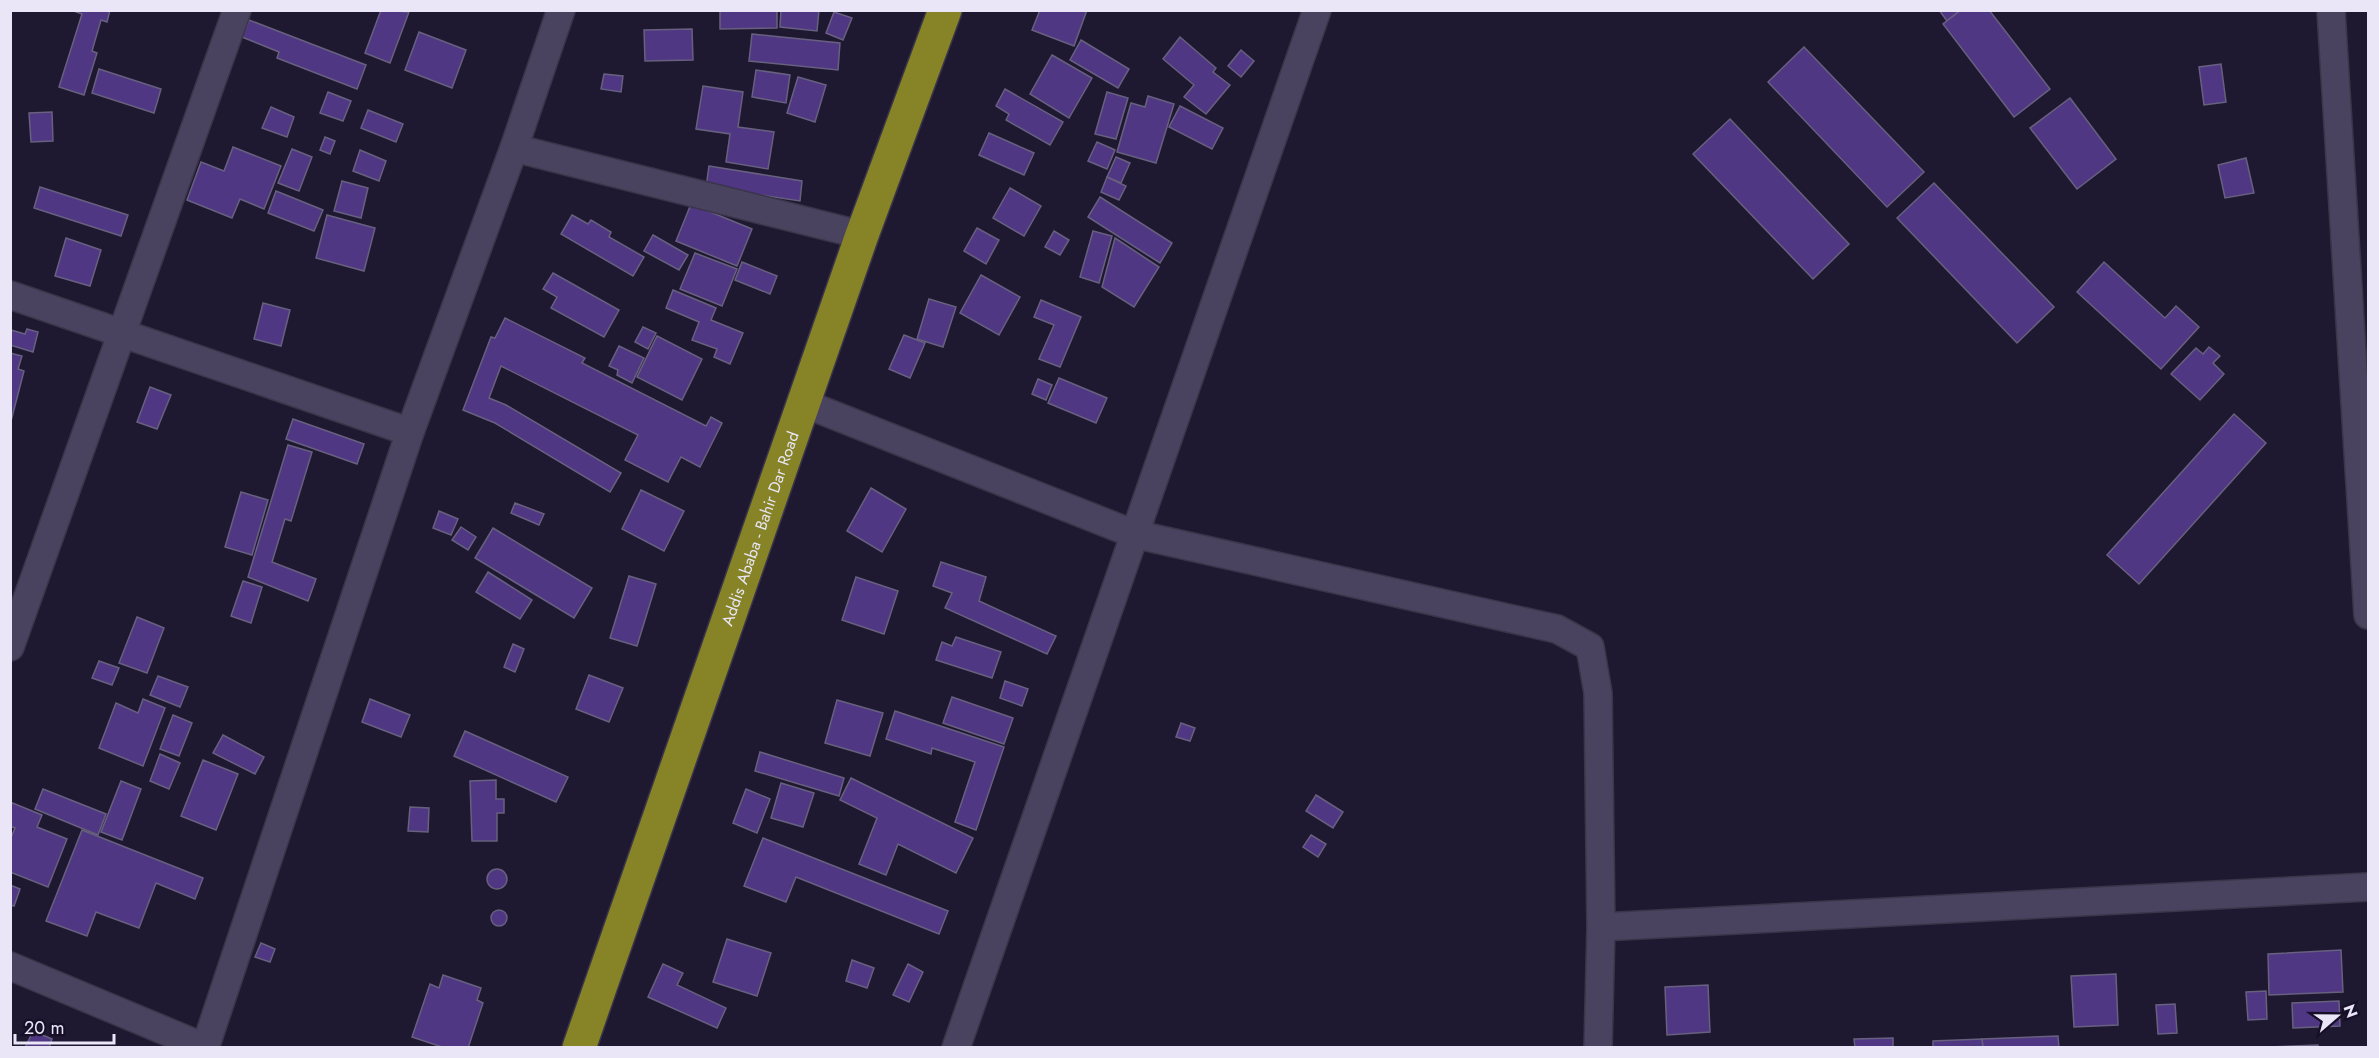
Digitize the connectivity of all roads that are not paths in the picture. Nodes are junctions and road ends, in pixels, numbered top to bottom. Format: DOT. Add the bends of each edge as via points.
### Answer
graph roads {
  1 [pos="237,10"];
  2 [pos="561,10"];
  3 [pos="945,10"];
  4 [pos="1317,10"];
  5 [pos="2331,10"];
  6 [pos="514,148"];
  7 [pos="862,235"];
  8 [pos="10,295"];
  9 [pos="2359,307"];
  10 [pos="123,334"];
  11 [pos="803,403"];
  12 [pos="410,432"];
  13 [pos="1134,534"];
  14 [pos="2367,570"];
  15 [pos="2368,615"];
  16 [pos="10,647"];
  17 [pos="2368,888"];
  18 [pos="1601,927"];
  19 [pos="10,966"];
  20 [pos="205,1047"];
  21 [pos="579,1047"];
  22 [pos="956,1047"];
  23 [pos="1598,1047"];
  1 -- 10 [label="street"];
  2 -- 6 [label="street"];
  3 -- 7 [label="highway, Addis Ababa - Bahir Dar Road"];
  4 -- 13 [label="street"];
  5 -- 9 [label="street"];
  6 -- 7 [label="street"];
  6 -- 12 [label="street"];
  7 -- 11 [label="highway, Addis Ababa - Bahir Dar Road"];
  8 -- 10 [label="street"];
  9 -- 14 [label="street"];
  10 -- 12 [label="street"];
  10 -- 16 [label="street"];
  11 -- 13 [label="street"];
  11 -- 21 [label="highway, Addis Ababa - Bahir Dar Road"];
  12 -- 20 [label="street"];
  13 -- 18 [label="street" via="1557,629 1590,647 1598,693"];
  13 -- 22 [label="street"];
  14 -- 15 [label="street"];
  17 -- 18 [label="street"];
  18 -- 23 [label="street"];
  19 -- 20 [label="street"];
}
